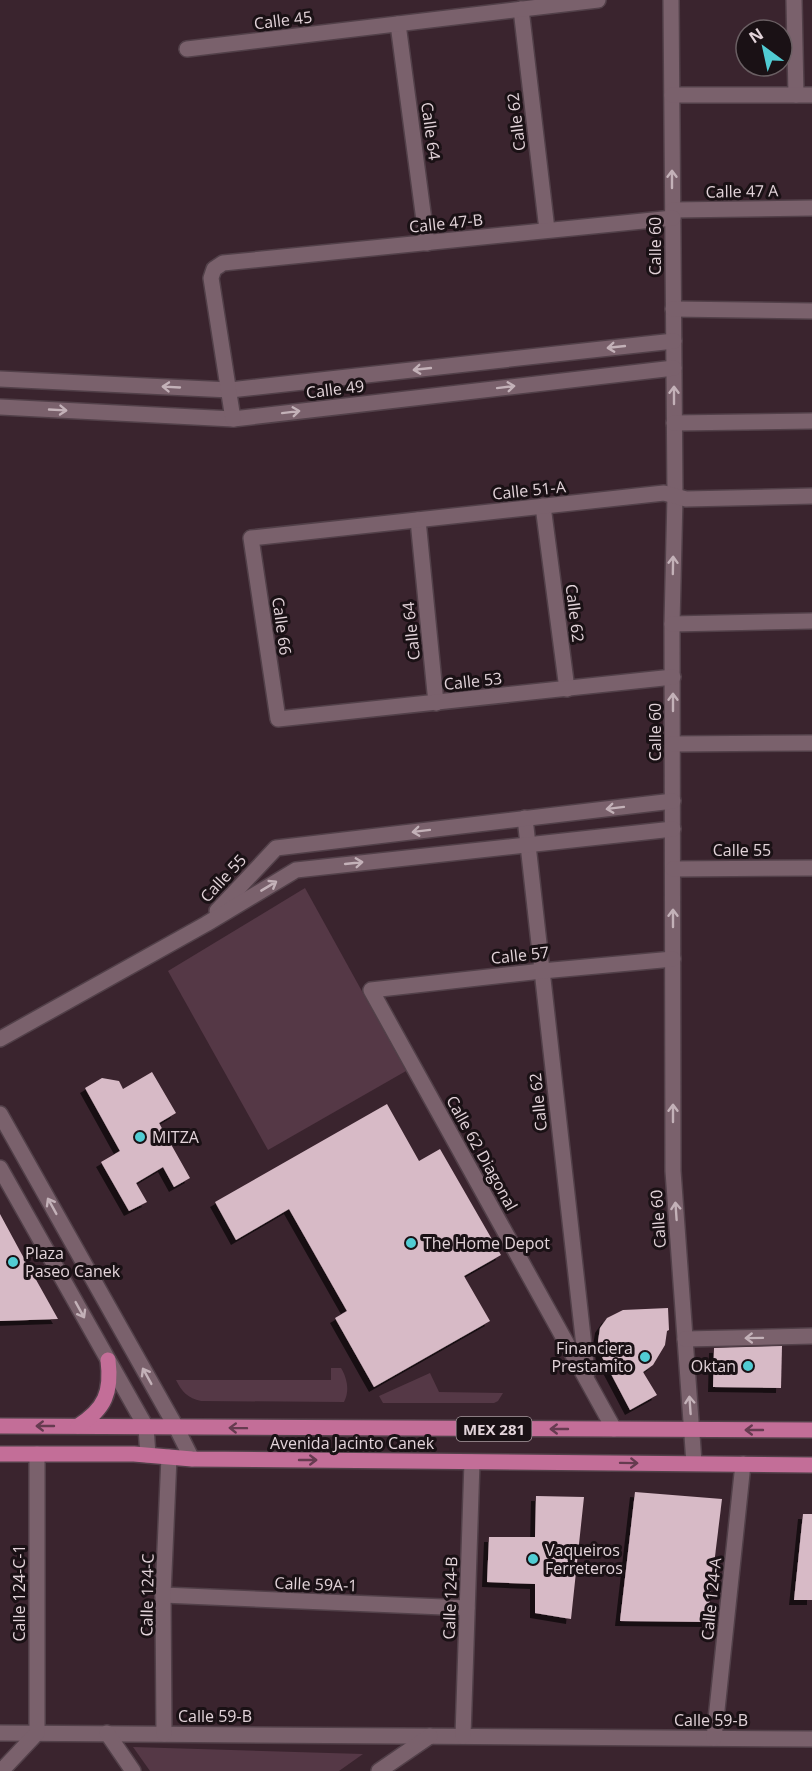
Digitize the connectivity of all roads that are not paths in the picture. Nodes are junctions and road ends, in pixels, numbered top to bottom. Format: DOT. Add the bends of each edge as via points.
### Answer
graph roads {
  1 [pos="598,0"];
  2 [pos="671,0"];
  3 [pos="794,0"];
  4 [pos="521,9"];
  5 [pos="398,24"];
  6 [pos="187,49"];
  7 [pos="796,95"];
  8 [pos="812,95"];
  9 [pos="672,96"];
  10 [pos="812,208"];
  11 [pos="673,214"];
  12 [pos="547,230"];
  13 [pos="427,243"];
  14 [pos="673,309"];
  15 [pos="812,311"];
  16 [pos="674,341"];
  17 [pos="466,364"];
  18 [pos="674,368"];
  19 [pos="0,379"];
  20 [pos="230,390"];
  21 [pos="469,391"];
  22 [pos="0,407"];
  23 [pos="233,419"];
  24 [pos="812,421"];
  25 [pos="674,423"];
  26 [pos="675,496"];
  27 [pos="812,496"];
  28 [pos="543,506"];
  29 [pos="418,520"];
  30 [pos="251,538"];
  31 [pos="812,621"];
  32 [pos="672,624"];
  33 [pos="673,677"];
  34 [pos="567,689"];
  35 [pos="436,702"];
  36 [pos="278,719"];
  37 [pos="812,743"];
  38 [pos="673,744"];
  39 [pos="673,801"];
  40 [pos="525,818"];
  41 [pos="673,830"];
  42 [pos="528,845"];
  43 [pos="673,868"];
  44 [pos="812,868"];
  45 [pos="206,924"];
  46 [pos="673,959"];
  47 [pos="542,971"];
  48 [pos="371,990"];
  49 [pos="0,1039"];
  50 [pos="0,1114"];
  51 [pos="0,1167"];
  52 [pos="812,1336"];
  53 [pos="685,1339"];
  54 [pos="108,1360"];
  55 [pos="588,1381"];
  56 [pos="0,1426"];
  57 [pos="78,1426"];
  58 [pos="146,1427"];
  59 [pos="176,1427"];
  60 [pos="614,1429"];
  61 [pos="692,1430"];
  62 [pos="812,1430"];
  63 [pos="0,1454"];
  64 [pos="37,1454"];
  65 [pos="148,1455"];
  66 [pos="169,1457"];
  67 [pos="192,1459"];
  68 [pos="472,1462"];
  69 [pos="694,1463"];
  70 [pos="743,1464"];
  71 [pos="812,1464"];
  72 [pos="163,1595"];
  73 [pos="467,1608"];
  74 [pos="0,1733"];
  75 [pos="37,1733"];
  76 [pos="107,1733"];
  77 [pos="164,1734"];
  78 [pos="430,1736"];
  79 [pos="463,1736"];
  80 [pos="714,1738"];
  81 [pos="812,1739"];
  82 [pos="0,1771"];
  83 [pos="133,1771"];
  84 [pos="379,1771"];
  1 -- 4 [label="street, Calle 45"];
  2 -- 9 [label="street, Calle 60"];
  3 -- 7 [label="street"];
  4 -- 5 [label="street, Calle 45"];
  4 -- 12 [label="street, Calle 62"];
  5 -- 6 [label="street, Calle 45"];
  5 -- 13 [label="street, Calle 64"];
  7 -- 8 [label="street"];
  7 -- 9 [label="street"];
  11 -- 9 [label="street, Calle 60, one-way"];
  10 -- 11 [label="street, Calle 47 A"];
  11 -- 12 [label="street, Calle 47-B"];
  11 -- 14 [label="street, Calle 60"];
  12 -- 13 [label="street, Calle 47-B"];
  13 -- 20 [label="street, Calle 47-B" via="223,263 214,269 211,278"];
  14 -- 15 [label="street"];
  14 -- 16 [label="street, Calle 60"];
  16 -- 17 [label="street, Calle 49, one-way"];
  16 -- 18 [label="street, Calle 60"];
  17 -- 20 [label="street, Calle 49, one-way"];
  17 -- 21 [label="street"];
  21 -- 18 [label="street, Calle 49, one-way"];
  25 -- 18 [label="street, Calle 60, one-way"];
  20 -- 19 [label="street, Calle 49, one-way"];
  20 -- 23 [label="street"];
  23 -- 21 [label="street, Calle 49, one-way"];
  22 -- 23 [label="street, Calle 49, one-way"];
  24 -- 25 [label="street"];
  25 -- 26 [label="street, Calle 60"];
  26 -- 27 [label="street, Calle 51-A"];
  26 -- 28 [label="street, Calle 51-A" via="664,493"];
  32 -- 26 [label="street, Calle 60, one-way"];
  28 -- 29 [label="street, Calle 51-A"];
  28 -- 34 [label="street, Calle 62"];
  29 -- 30 [label="street, Calle 51-A"];
  29 -- 35 [label="street, Calle 64"];
  30 -- 36 [label="street, Calle 66"];
  31 -- 32 [label="street"];
  32 -- 33 [label="street, Calle 60"];
  33 -- 34 [label="street, Calle 53"];
  38 -- 33 [label="street, Calle 60, one-way"];
  34 -- 35 [label="street, Calle 53"];
  35 -- 36 [label="street, Calle 53"];
  37 -- 38 [label="street"];
  38 -- 39 [label="street, Calle 60"];
  39 -- 40 [label="street, Calle 55, one-way"];
  39 -- 41 [label="street, Calle 60"];
  40 -- 42 [label="street, Calle 62"];
  40 -- 45 [label="street, Calle 55, one-way" via="276,848"];
  41 -- 42 [label="street, Calle 55"];
  41 -- 43 [label="street, Calle 60"];
  45 -- 42 [label="street, Calle 55, one-way" via="296,870"];
  42 -- 47 [label="street, Calle 62"];
  43 -- 44 [label="street, Calle 55"];
  46 -- 43 [label="street, Calle 60, one-way"];
  45 -- 49 [label="street"];
  46 -- 47 [label="street, Calle 57"];
  53 -- 46 [label="street, Calle 60, one-way" via="673,1172"];
  47 -- 48 [label="street, Calle 57"];
  47 -- 55 [label="street, Calle 62"];
  48 -- 55 [label="street, Calle 62 Diagonal"];
  59 -- 50 [label="street, one-way"];
  51 -- 54 [label="street, one-way"];
  52 -- 53 [label="street, one-way"];
  61 -- 53 [label="street, Calle 60, one-way"];
  54 -- 57 [label="main road" via="105,1399 97,1413"];
  54 -- 58 [label="street"];
  55 -- 60 [label="street, Calle 62 Diagonal"];
  57 -- 56 [label="main road, Avenida Jacinto Canek / MEX 281, one-way"];
  57 -- 58 [label="main road, Avenida Jacinto Canek / MEX 281"];
  58 -- 59 [label="main road, Avenida Jacinto Canek / MEX 281"];
  58 -- 65 [label="street"];
  60 -- 59 [label="main road, Avenida Jacinto Canek / MEX 281, one-way"];
  59 -- 67 [label="street"];
  60 -- 61 [label="main road, Avenida Jacinto Canek / MEX 281"];
  62 -- 61 [label="main road, Avenida Jacinto Canek / MEX 281, one-way"];
  61 -- 69 [label="street, Calle 60"];
  63 -- 64 [label="main road, Avenida Jacinto Canek / MEX 281"];
  64 -- 65 [label="main road, Avenida Jacinto Canek / MEX 281"];
  64 -- 75 [label="street, Calle 124-C-1"];
  65 -- 66 [label="main road, Avenida Jacinto Canek / MEX 281"];
  66 -- 67 [label="main road, Avenida Jacinto Canek / MEX 281"];
  66 -- 72 [label="street, Calle 124-C"];
  67 -- 68 [label="main road, Avenida Jacinto Canek / MEX 281, one-way"];
  68 -- 69 [label="main road, Avenida Jacinto Canek / MEX 281, one-way"];
  68 -- 73 [label="street, Calle 124-B"];
  69 -- 70 [label="main road, Avenida Jacinto Canek / MEX 281"];
  70 -- 71 [label="main road, Avenida Jacinto Canek / MEX 281"];
  70 -- 80 [label="street, Calle 124-A"];
  72 -- 73 [label="street, Calle 59A-1"];
  72 -- 77 [label="street, Calle 124-C"];
  73 -- 79 [label="street, Calle 124-B"];
  74 -- 75 [label="street, Calle 59-B"];
  75 -- 76 [label="street, Calle 59-B"];
  75 -- 82 [label="street"];
  76 -- 77 [label="street, Calle 59-B"];
  76 -- 83 [label="street"];
  77 -- 78 [label="street, Calle 59-B"];
  78 -- 79 [label="street, Calle 59-B"];
  78 -- 84 [label="street"];
  79 -- 80 [label="street, Calle 59-B"];
  80 -- 81 [label="street, Calle 59-B"];
}
